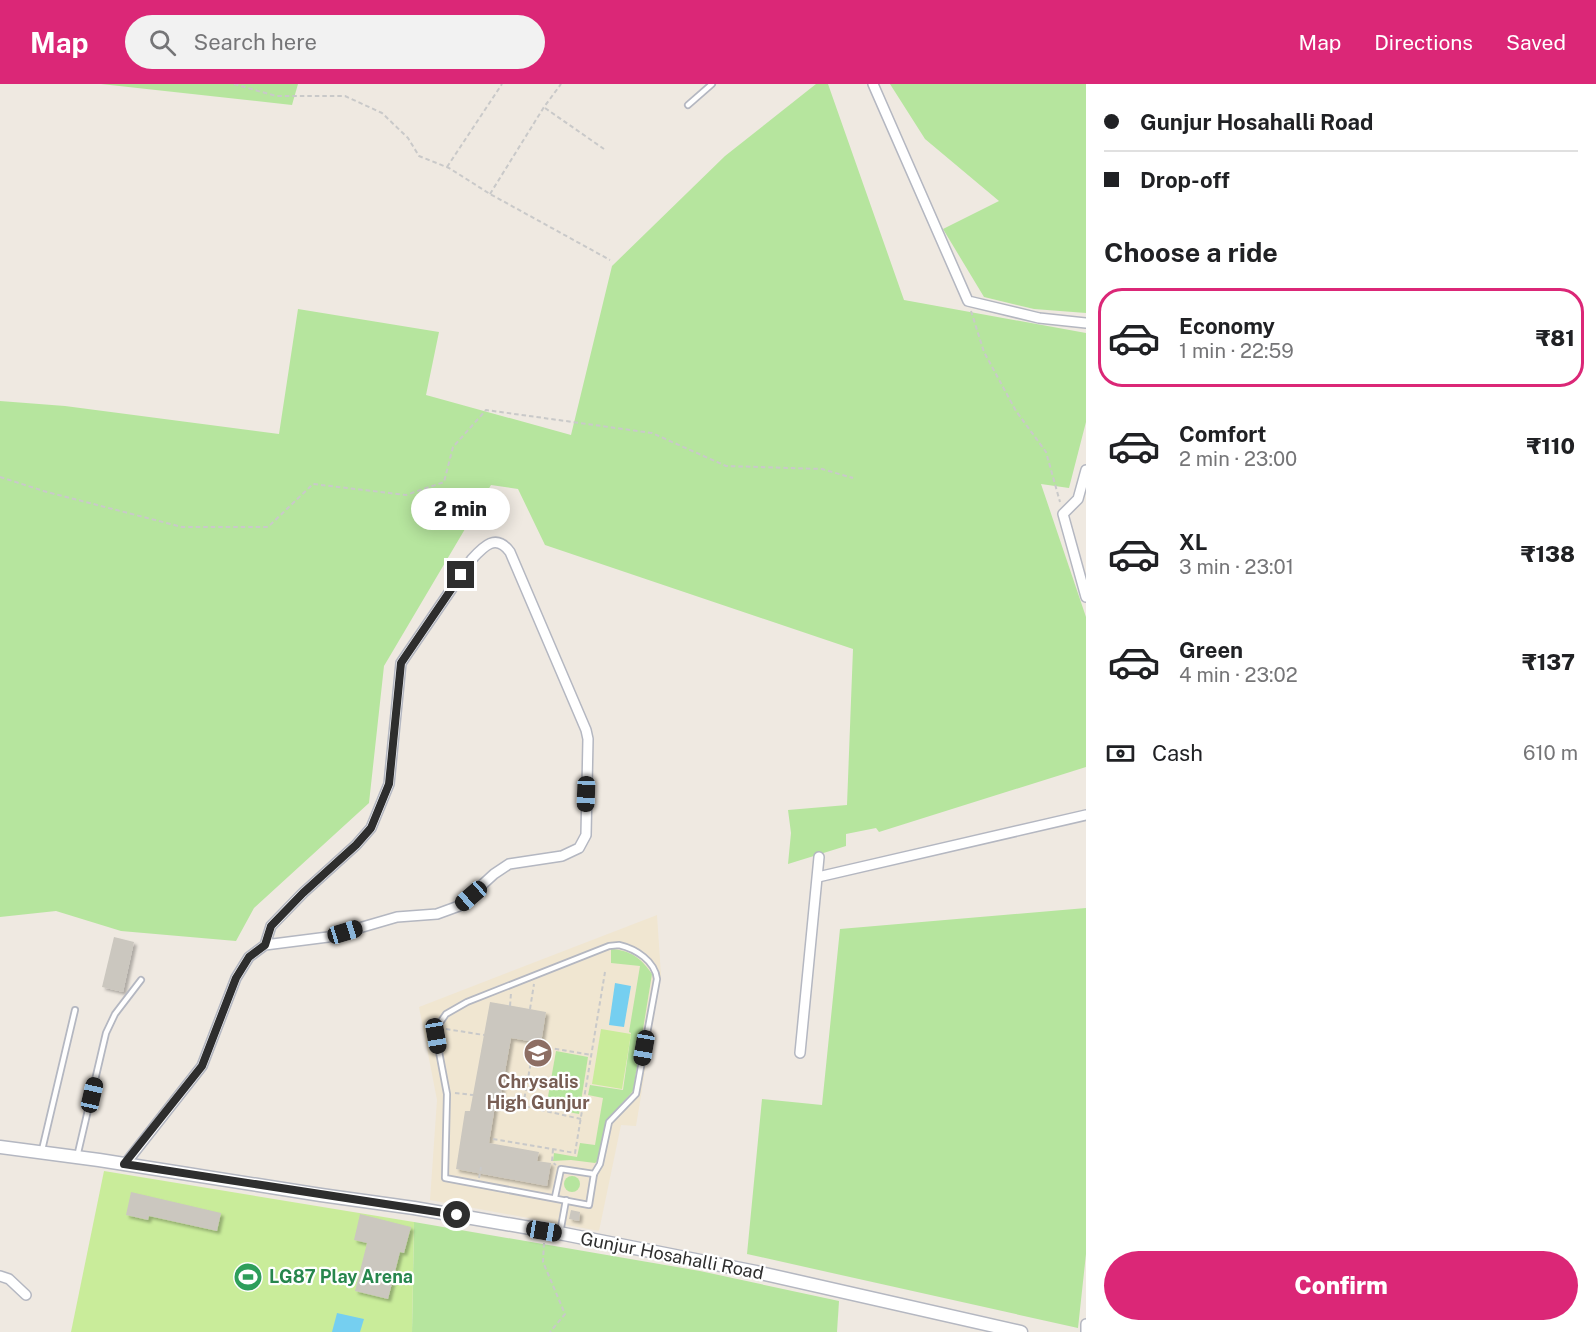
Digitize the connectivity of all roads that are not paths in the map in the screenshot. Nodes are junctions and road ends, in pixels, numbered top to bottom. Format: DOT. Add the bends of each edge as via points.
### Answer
graph roads {
  1 [pos="712,84"];
  2 [pos="873,84"];
  3 [pos="688,105"];
  4 [pos="1086,323"];
  5 [pos="1086,470"];
  6 [pos="1086,597"];
  7 [pos="1086,815"];
  8 [pos="819,857"];
  9 [pos="818,877"];
  10 [pos="265,945"];
  11 [pos="141,980"];
  12 [pos="75,1010"];
  13 [pos="800,1053"];
  14 [pos="0,1147"];
  15 [pos="41,1153"];
  16 [pos="77,1157"];
  17 [pos="124,1164"];
  18 [pos="594,1174"];
  19 [pos="555,1197"];
  20 [pos="566,1200"];
  21 [pos="560,1233"];
  22 [pos="0,1276"];
  23 [pos="26,1295"];
  24 [pos="1086,1324"];
  25 [pos="1021,1332"];
  26 [pos="1086,1332"];
  1 -- 3 [label="lane"];
  2 -- 4 [label="street" via="968,301 1039,318"];
  5 -- 6 [label="street" via="1078,499 1063,514"];
  7 -- 9 [label="street"];
  8 -- 9 [label="street"];
  9 -- 13 [label="street"];
  10 -- 10 [label="street" via="328,937 397,917 437,914 459,906 509,864 562,856 579,848 586,835 586,730 504,544 484,545 401,663 389,784 371,828 271,926"];
  10 -- 17 [label="street" via="249,957 236,978 202,1066"];
  11 -- 16 [label="lane" via="106,1033"];
  12 -- 15 [label="lane"];
  14 -- 15 [label="street, Gunjur Hosahalli Road"];
  15 -- 16 [label="street, Gunjur Hosahalli Road"];
  16 -- 17 [label="street, Gunjur Hosahalli Road"];
  17 -- 21 [label="street, Gunjur Hosahalli Road"];
  18 -- 19 [label="lane" via="561,1169"];
  18 -- 19 [label="lane" via="609,1122 636,1094 656,975 639,953 619,945 452,1010 437,1027 446,1091 445,1178"];
  18 -- 20 [label="lane" via="589,1205"];
  19 -- 20 [label="lane"];
  20 -- 21 [label="lane"];
  21 -- 25 [label="street, Gunjur Hosahalli Road" via="756,1272"];
  22 -- 23 [label="street"];
  24 -- 26 [label="street"];
}
